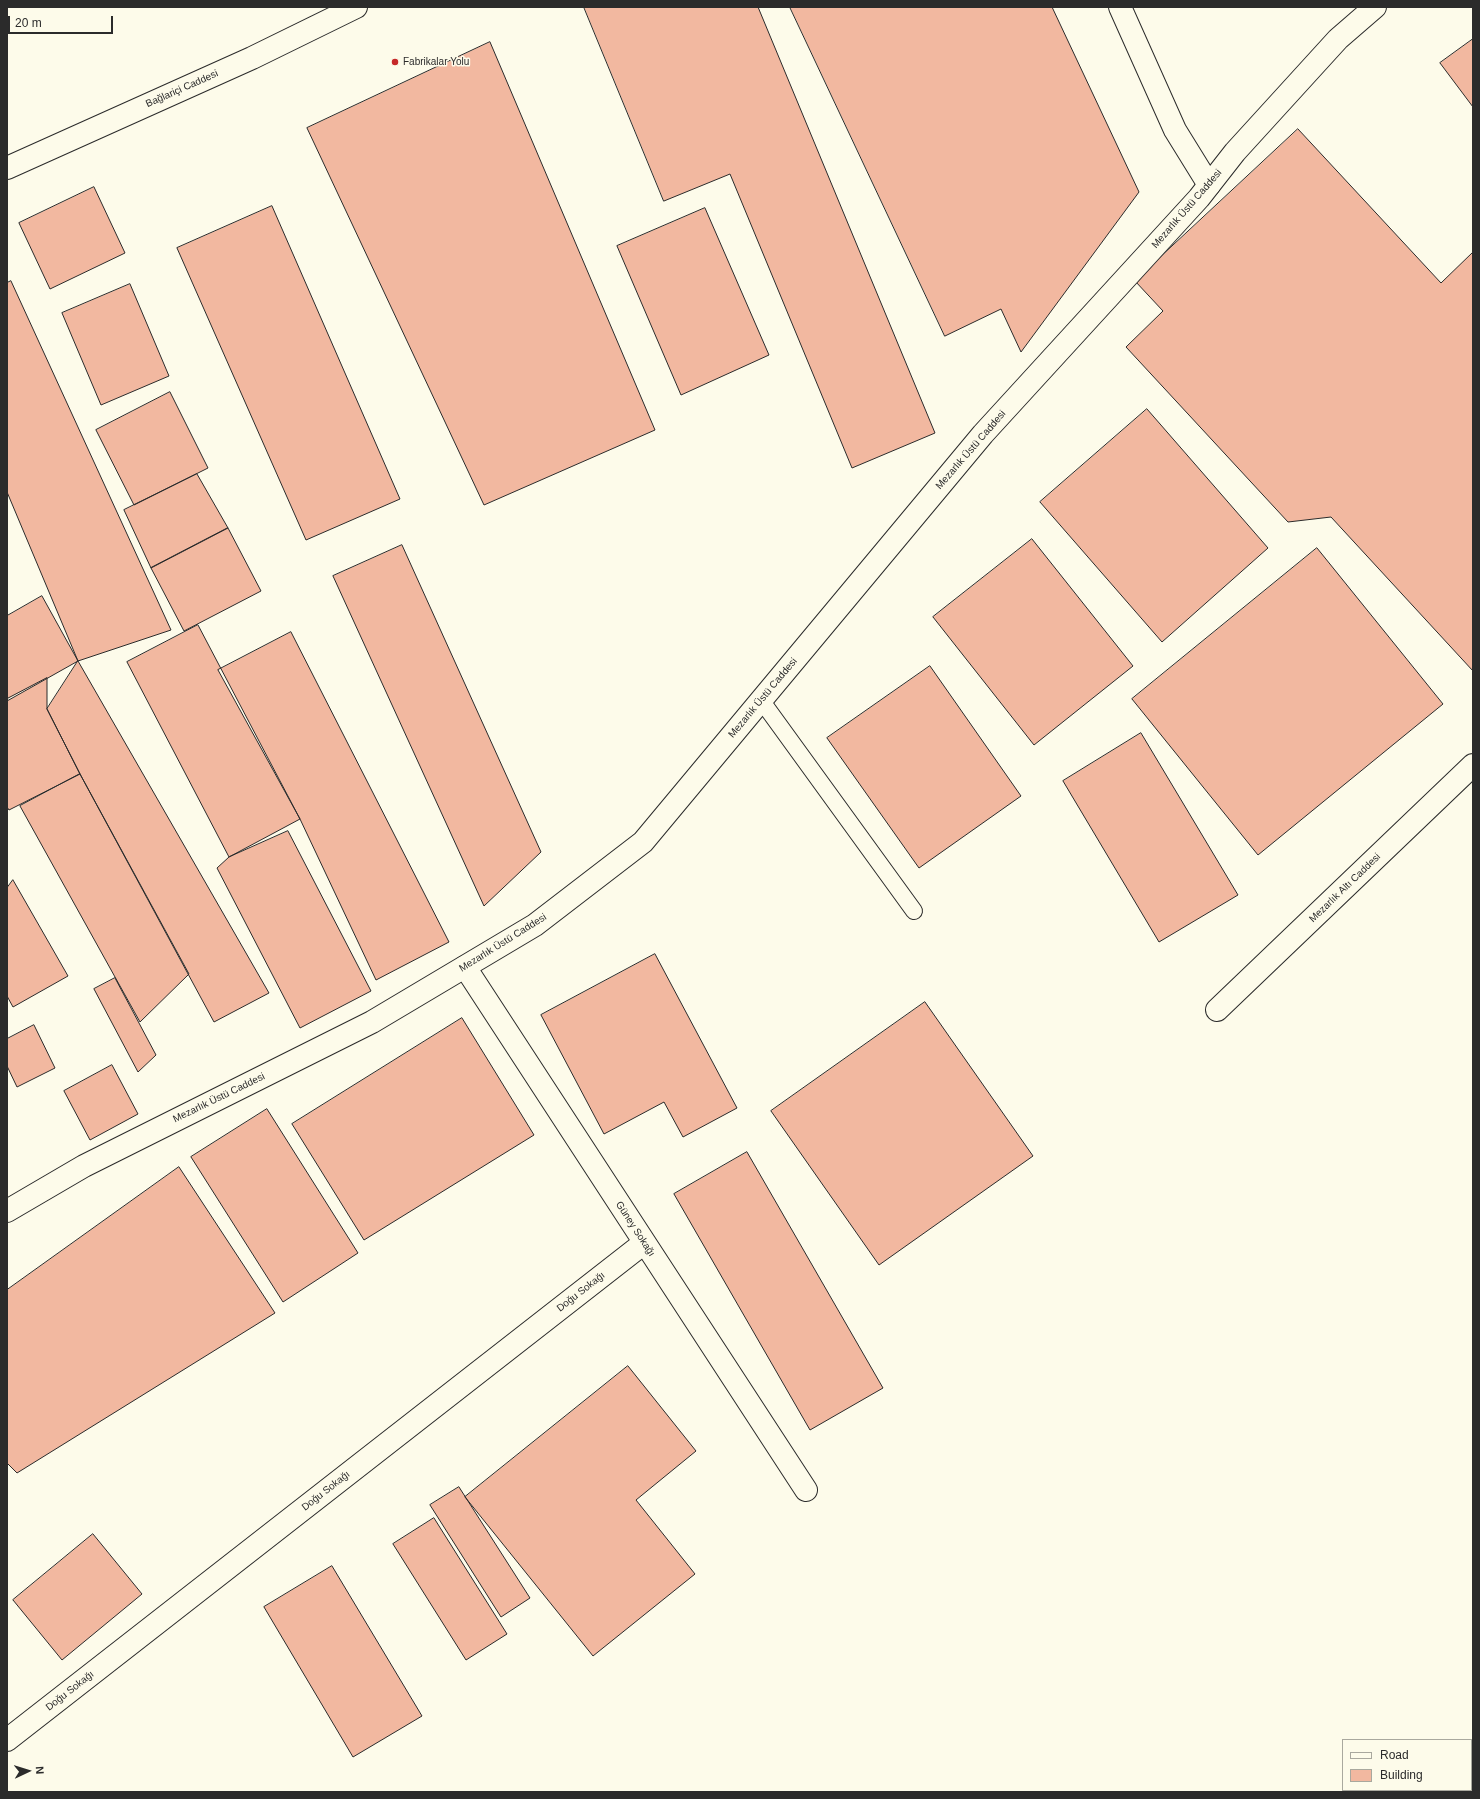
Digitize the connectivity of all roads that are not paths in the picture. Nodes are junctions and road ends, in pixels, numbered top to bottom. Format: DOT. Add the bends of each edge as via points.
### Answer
graph roads {
  1 [pos="356,7"];
  2 [pos="1120,7"];
  3 [pos="1375,7"];
  4 [pos="7,168"];
  5 [pos="1209,185"];
  6 [pos="761,700"];
  7 [pos="1473,765"];
  8 [pos="914,911"];
  9 [pos="465,967"];
  10 [pos="1217,1010"];
  11 [pos="7,1211"];
  12 [pos="644,1243"];
  13 [pos="806,1490"];
  14 [pos="7,1740"];
  1 -- 4 [label="street, Bağlariçi Caddesi" via="252,58"];
  2 -- 5 [label="street" via="1176,130"];
  3 -- 5 [label="street, Mezarlık Üstü Caddesi" via="1338,39 1235,152"];
  5 -- 6 [label="street, Mezarlık Üstü Caddesi" via="983,434"];
  6 -- 8 [label="lane"];
  6 -- 9 [label="street, Mezarlık Üstü Caddesi" via="643,842 535,925"];
  7 -- 10 [label="street, Mezarlık Altı Caddesi"];
  9 -- 11 [label="street, Mezarlık Üstü Caddesi" via="372,1022 84,1166"];
  9 -- 12 [label="street, Güney Sokağı"];
  12 -- 13 [label="street, Güney Sokağı"];
  12 -- 14 [label="street, Doğu Sokağı"];
}
